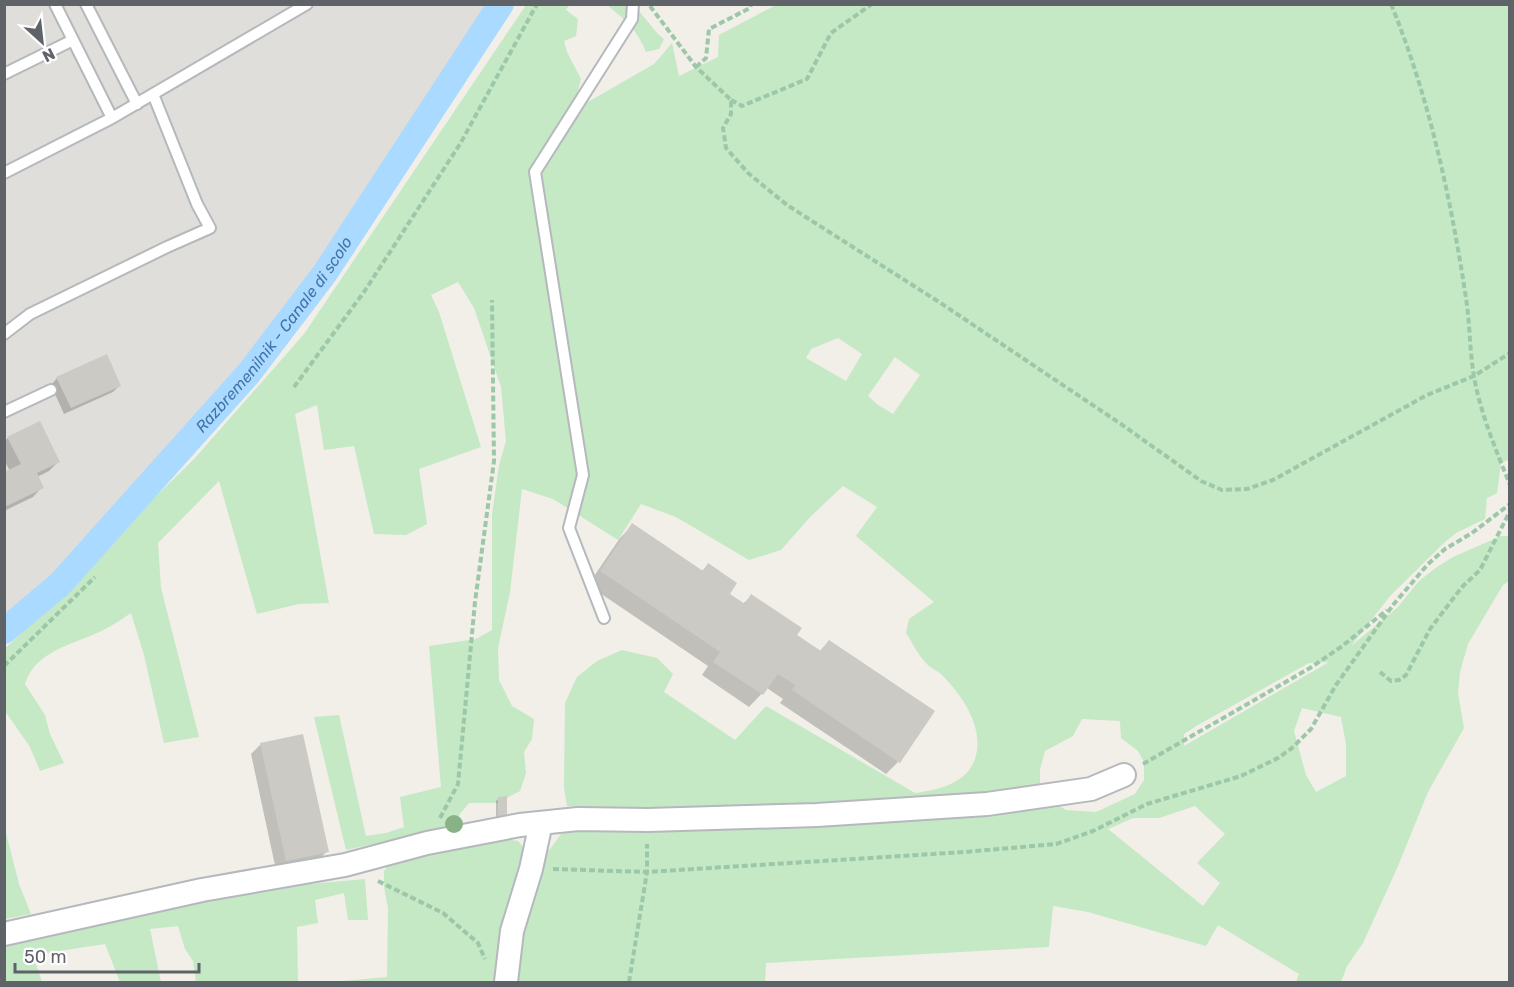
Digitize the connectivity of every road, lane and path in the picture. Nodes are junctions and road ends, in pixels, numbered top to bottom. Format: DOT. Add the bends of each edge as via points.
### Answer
graph roads {
  1 [pos="55,4"];
  2 [pos="86,4"];
  3 [pos="307,4"];
  4 [pos="537,4"];
  5 [pos="633,4"];
  6 [pos="650,4"];
  7 [pos="751,4"];
  8 [pos="872,4"];
  9 [pos="1391,4"];
  10 [pos="73,40"];
  11 [pos="696,67"];
  12 [pos="4,74"];
  13 [pos="153,94"];
  14 [pos="731,100"];
  15 [pos="137,104"];
  16 [pos="112,117"];
  17 [pos="4,173"];
  18 [pos="492,300"];
  19 [pos="4,334"];
  20 [pos="1509,353"];
  21 [pos="1474,376"];
  22 [pos="294,387"];
  23 [pos="51,390"];
  24 [pos="4,412"];
  25 [pos="1509,485"];
  26 [pos="1509,504"];
  27 [pos="1509,511"];
  28 [pos="95,577"];
  29 [pos="604,618"];
  30 [pos="4,666"];
  31 [pos="1380,672"];
  32 [pos="1124,775"];
  33 [pos="648,820"];
  34 [pos="542,823"];
  35 [pos="427,843"];
  36 [pos="345,865"];
  37 [pos="4,934"];
  38 [pos="487,963"];
  39 [pos="506,982"];
  40 [pos="629,982"];
  1 -- 10 [label="lane"];
  2 -- 15 [label="lane"];
  3 -- 13 [label="lane"];
  4 -- 22 [label="path" via="460,144 364,292"];
  5 -- 29 [label="lane" via="632,19 535,172 583,475 569,528"];
  6 -- 11 [label="path"];
  7 -- 11 [label="path" via="709,29 706,58"];
  8 -- 14 [label="path" via="831,33 807,79 742,106"];
  9 -- 21 [label="path" via="1442,171 1467,305"];
  10 -- 12 [label="lane"];
  10 -- 16 [label="lane"];
  11 -- 14 [label="path"];
  13 -- 15 [label="lane"];
  13 -- 19 [label="lane" via="210,228 30,314"];
  14 -- 21 [label="path" via="731,114 723,128 726,148 748,173 788,205 1006,347 1201,481 1222,490 1247,489 1273,480 1426,395"];
  15 -- 16 [label="lane"];
  16 -- 17 [label="lane"];
  18 -- 35 [label="path" via="494,461 475,602 458,784"];
  20 -- 21 [label="path"];
  21 -- 25 [label="path" via="1489,433"];
  23 -- 24 [label="lane"];
  26 -- 32 [label="path" via="1445,549 1393,605 1341,647"];
  27 -- 31 [label="path" via="1480,570 1430,628 1406,675 1391,681"];
  28 -- 30 [label="path"];
  32 -- 33 [label="street" via="1091,789 987,804"];
  33 -- 34 [label="street"];
  33 -- 40 [label="path" via="647,872"];
  34 -- 35 [label="street"];
  34 -- 39 [label="street" via="512,931"];
  35 -- 36 [label="street"];
  36 -- 37 [label="street" via="202,890"];
  36 -- 38 [label="path" via="443,913 478,943"];
}
